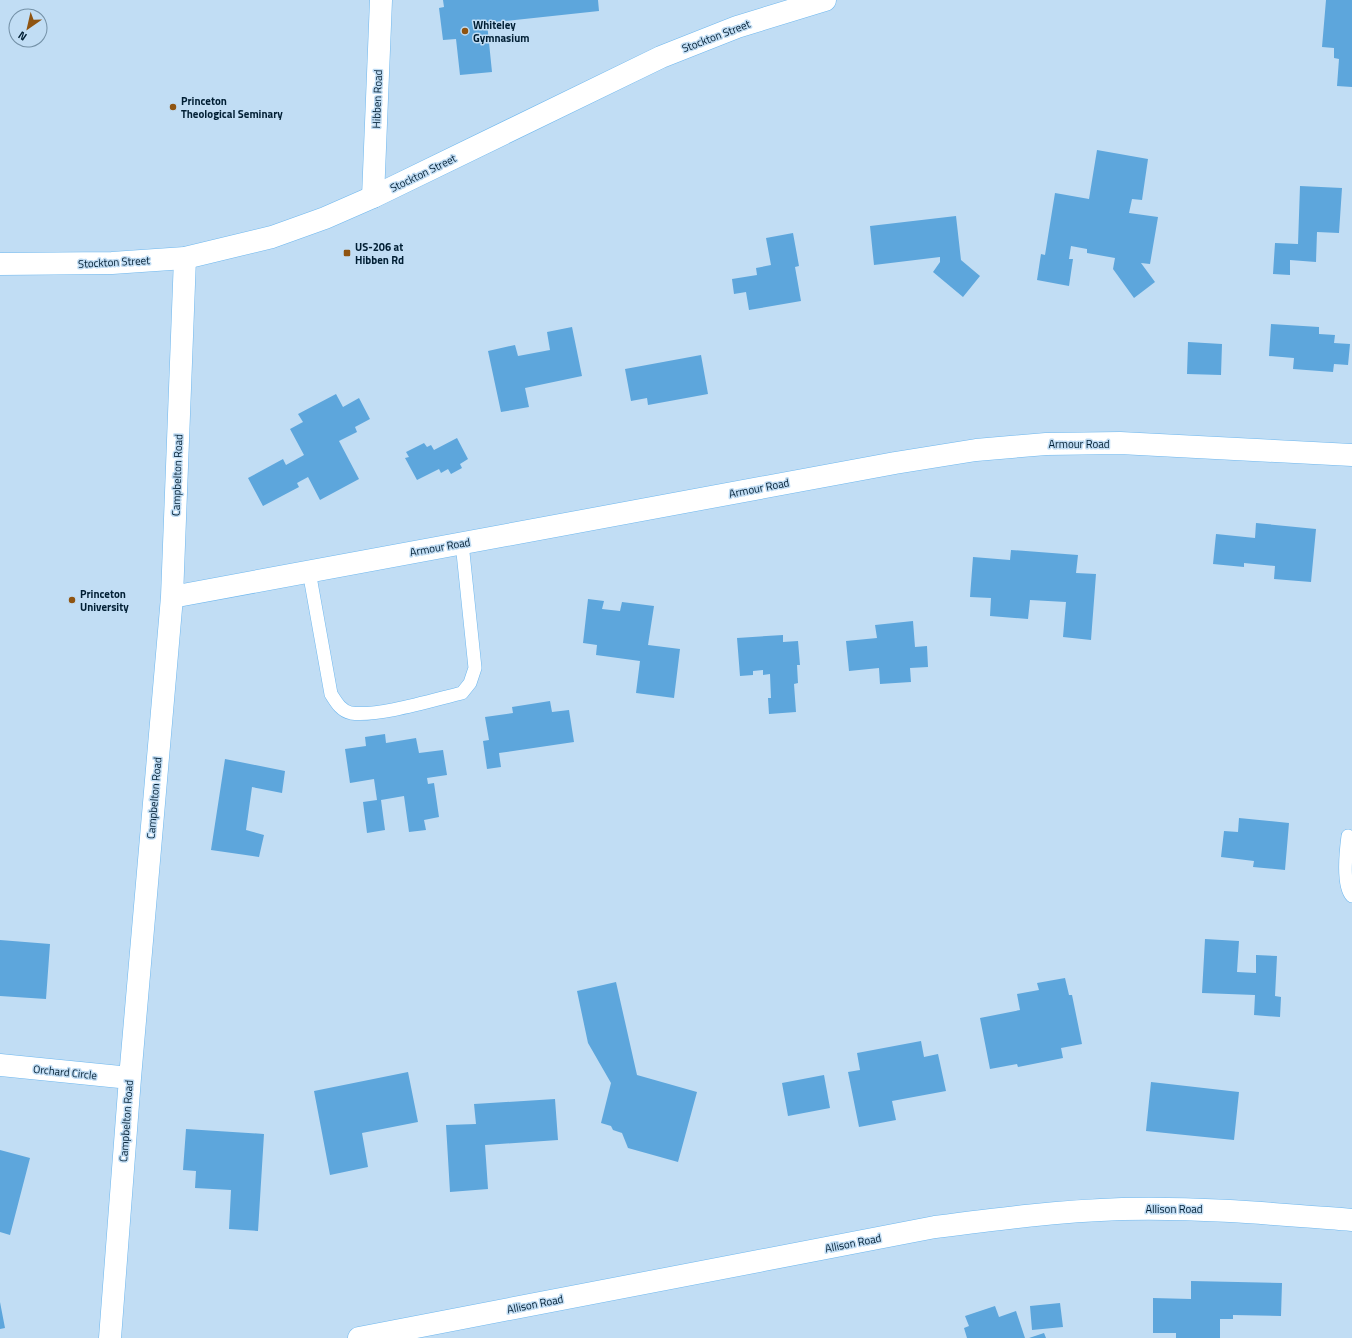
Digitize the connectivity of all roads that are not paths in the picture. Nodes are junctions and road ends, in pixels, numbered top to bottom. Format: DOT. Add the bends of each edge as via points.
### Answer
graph roads {
  1 [pos="380,0"];
  2 [pos="825,0"];
  3 [pos="373,197"];
  4 [pos="185,258"];
  5 [pos="0,264"];
  6 [pos="1352,456"];
  7 [pos="462,543"];
  8 [pos="309,571"];
  9 [pos="172,597"];
  10 [pos="1348,836"];
  11 [pos="1352,896"];
  12 [pos="0,1066"];
  13 [pos="130,1078"];
  14 [pos="1352,1220"];
  15 [pos="110,1338"];
  16 [pos="359,1338"];
  1 -- 3 [label="main road, Hibben Road"];
  2 -- 3 [label="main road, Stockton Street" via="737,27 661,57"];
  3 -- 4 [label="main road, Stockton Street" via="272,237"];
  4 -- 5 [label="main road, Stockton Street" via="112,263"];
  4 -- 9 [label="main road, Campbelton Road"];
  6 -- 7 [label="main road, Armour Road" via="1120,443 1038,444 976,450"];
  7 -- 8 [label="main road, Armour Road"];
  7 -- 8 [label="lane" via="476,668 470,683 462,693 377,712 350,712 339,707 331,694"];
  8 -- 9 [label="main road, Armour Road"];
  9 -- 13 [label="main road, Campbelton Road"];
  10 -- 11 [label="lane" via="1346,877 1348,893"];
  12 -- 13 [label="main road, Orchard Circle"];
  13 -- 15 [label="main road, Campbelton Road"];
  14 -- 16 [label="main road, Allison Road" via="1217,1209 1122,1209 1029,1214 935,1227"];
}
